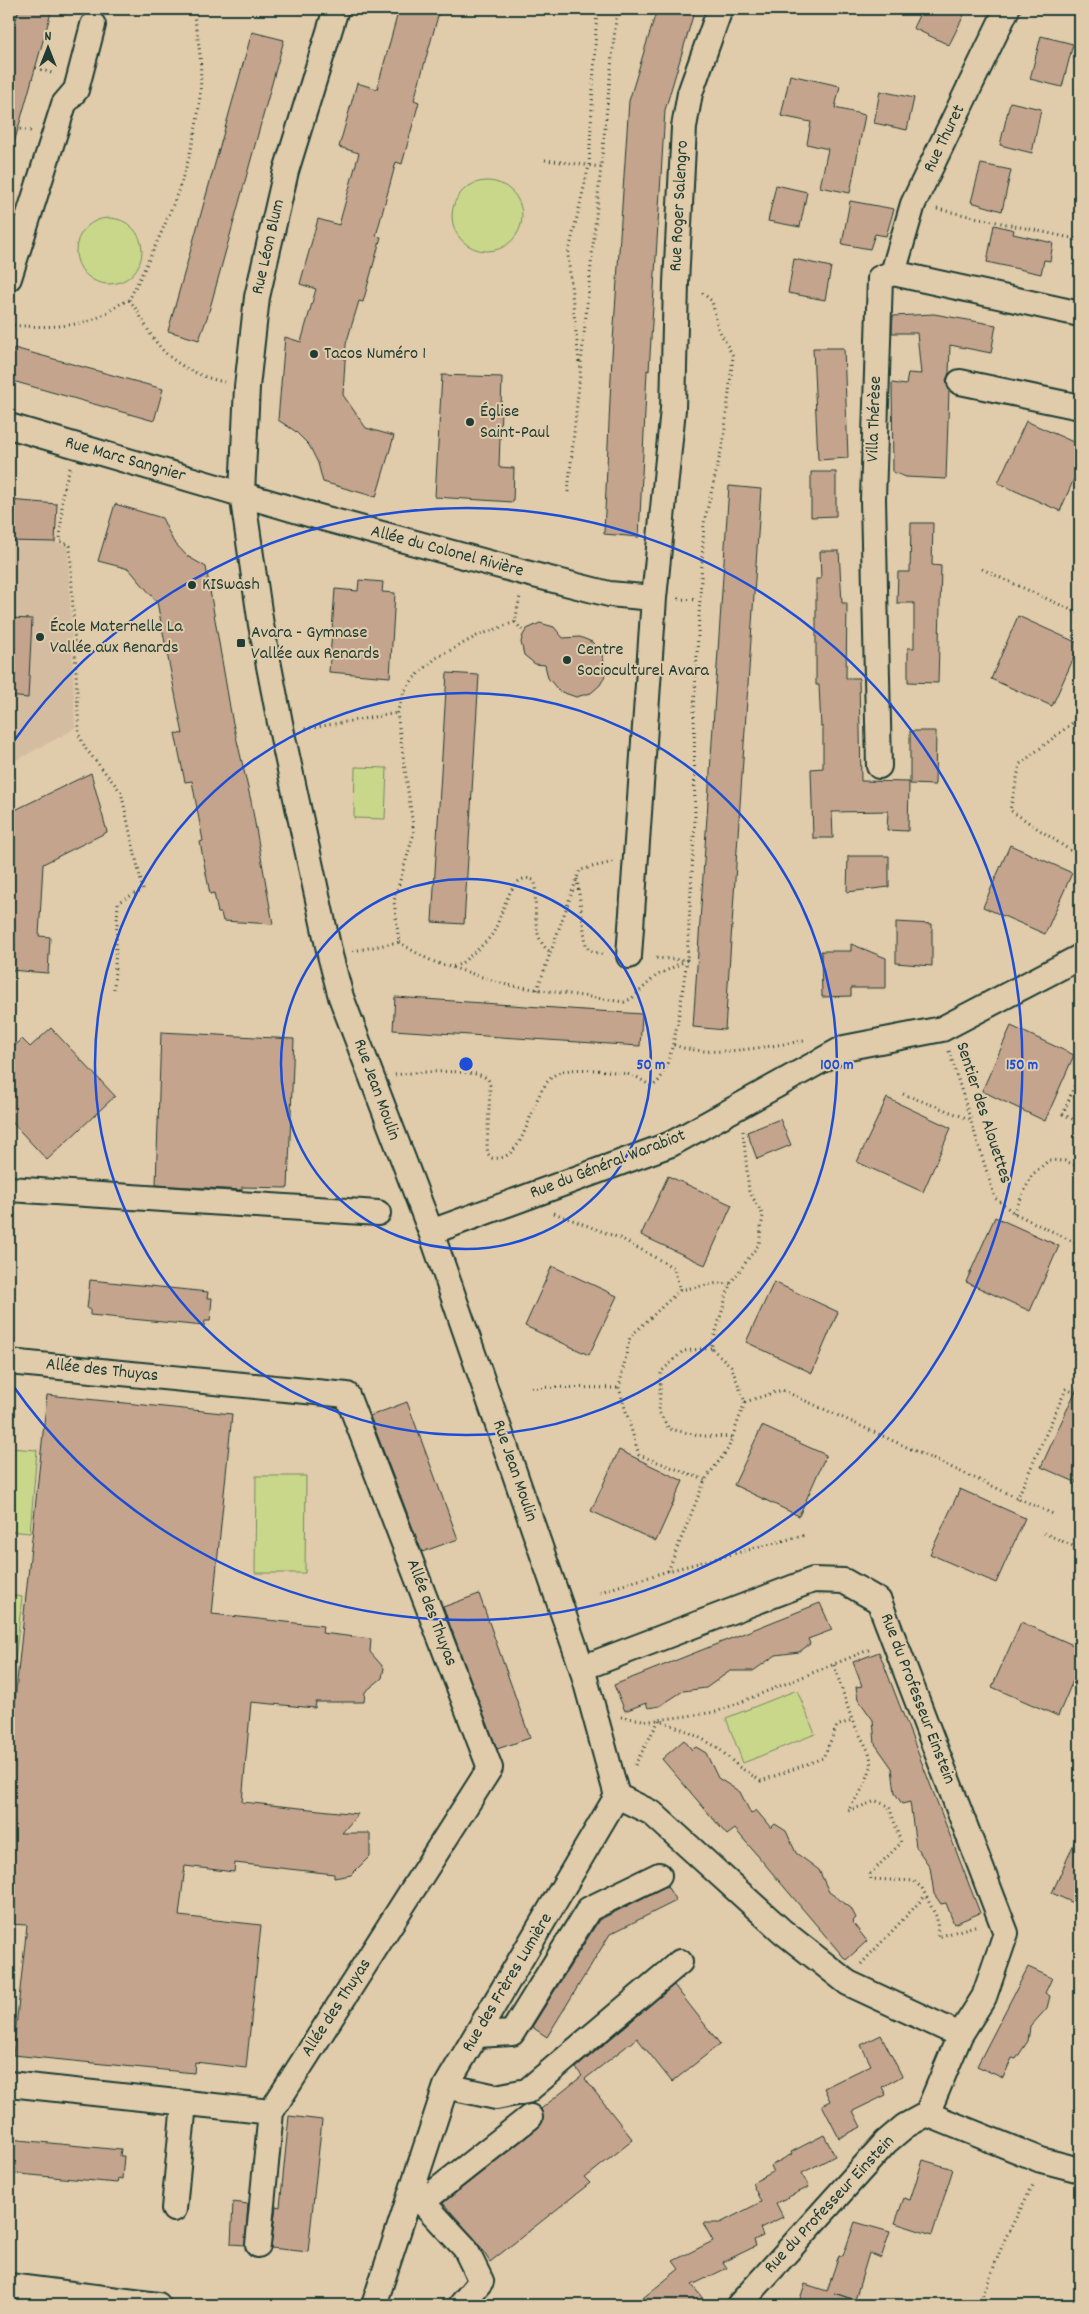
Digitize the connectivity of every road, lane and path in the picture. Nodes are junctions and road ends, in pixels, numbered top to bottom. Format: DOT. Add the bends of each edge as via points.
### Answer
graph roads {
  1 [pos="192,9"];
  2 [pos="336,9"];
  3 [pos="597,9"];
  4 [pos="618,9"];
  5 [pos="720,9"];
  6 [pos="1007,9"];
  7 [pos="93,25"];
  8 [pos="36,68"];
  9 [pos="55,74"];
  10 [pos="545,160"];
  11 [pos="589,166"];
  12 [pos="601,167"];
  13 [pos="913,204"];
  14 [pos="1080,240"];
  15 [pos="893,273"];
  16 [pos="9,278"];
  17 [pos="676,283"];
  18 [pos="129,300"];
  19 [pos="1080,314"];
  20 [pos="9,325"];
  21 [pos="580,370"];
  22 [pos="960,382"];
  23 [pos="247,386"];
  24 [pos="1080,407"];
  25 [pos="9,426"];
  26 [pos="77,446"];
  27 [pos="568,492"];
  28 [pos="242,493"];
  29 [pos="982,569"];
  30 [pos="526,573"];
  31 [pos="654,598"];
  32 [pos="1080,614"];
  33 [pos="515,622"];
  34 [pos="522,630"];
  35 [pos="397,713"];
  36 [pos="1080,717"];
  37 [pos="282,733"];
  38 [pos="879,766"];
  39 [pos="638,856"];
  40 [pos="1080,857"];
  41 [pos="399,942"];
  42 [pos="551,952"];
  43 [pos="330,955"];
  44 [pos="629,956"];
  45 [pos="1080,957"];
  46 [pos="448,966"];
  47 [pos="114,989"];
  48 [pos="537,990"];
  49 [pos="942,1029"];
  50 [pos="674,1045"];
  51 [pos="844,1048"];
  52 [pos="1080,1072"];
  53 [pos="372,1079"];
  54 [pos="1078,1082"];
  55 [pos="654,1085"];
  56 [pos="903,1094"];
  57 [pos="740,1105"];
  58 [pos="970,1119"];
  59 [pos="1080,1123"];
  60 [pos="1080,1167"];
  61 [pos="9,1189"];
  62 [pos="378,1213"];
  63 [pos="553,1213"];
  64 [pos="1014,1213"];
  65 [pos="431,1232"];
  66 [pos="1080,1245"];
  67 [pos="730,1284"];
  68 [pos="680,1290"];
  69 [pos="711,1348"];
  70 [pos="9,1362"];
  71 [pos="531,1386"];
  72 [pos="619,1388"];
  73 [pos="1080,1395"];
  74 [pos="745,1402"];
  75 [pos="732,1437"];
  76 [pos="705,1480"];
  77 [pos="1017,1499"];
  78 [pos="1053,1514"];
  79 [pos="1044,1533"];
  80 [pos="805,1534"];
  81 [pos="1080,1549"];
  82 [pos="668,1571"];
  83 [pos="600,1592"];
  84 [pos="893,1639"];
  85 [pos="834,1665"];
  86 [pos="582,1668"];
  87 [pos="596,1714"];
  88 [pos="659,1720"];
  89 [pos="852,1720"];
  90 [pos="617,1796"];
  91 [pos="658,1876"];
  92 [pos="926,1895"];
  93 [pos="1000,1918"];
  94 [pos="680,1962"];
  95 [pos="845,1980"];
  96 [pos="477,2034"];
  97 [pos="960,2035"];
  98 [pos="9,2084"];
  99 [pos="446,2086"];
  100 [pos="184,2103"];
  101 [pos="271,2112"];
  102 [pos="928,2114"];
  103 [pos="530,2117"];
  104 [pos="1041,2160"];
  105 [pos="1080,2170"];
  106 [pos="417,2197"];
  107 [pos="174,2209"];
  108 [pos="258,2245"];
  109 [pos="9,2286"];
  110 [pos="158,2305"];
  111 [pos="374,2305"];
  112 [pos="461,2305"];
  113 [pos="739,2305"];
  114 [pos="979,2305"];
  1 -- 18 [label="path" via="202,75 190,154 166,227"];
  2 -- 23 [label="street, Rue Léon Blum" via="286,170 257,297"];
  3 -- 11 [label="path"];
  4 -- 12 [label="path"];
  5 -- 17 [label="street, Rue Roger Salengro" via="690,94 684,127"];
  6 -- 13 [label="street, Rue Thuret"];
  7 -- 16 [label="street" via="76,90 64,104"];
  8 -- 9 [label="path"];
  10 -- 11 [label="path"];
  11 -- 12 [label="path"];
  11 -- 21 [label="path" via="568,255"];
  12 -- 21 [label="path"];
  13 -- 14 [label="path"];
  13 -- 15 [label="street, Rue Thuret"];
  15 -- 19 [label="street"];
  15 -- 38 [label="street, Villa Thérèse" via="880,278 873,490"];
  17 -- 31 [label="street, Rue Roger Salengro" via="673,409"];
  17 -- 48 [label="path" via="696,288 712,301 718,328 733,356 724,438 704,523 694,710 695,818 687,960 656,976 631,1000 624,1002"];
  18 -- 20 [label="path" via="118,303 99,317 75,324"];
  18 -- 23 [label="path" via="157,344 173,358 189,369 216,380"];
  21 -- 27 [label="path"];
  22 -- 24 [label="street"];
  23 -- 28 [label="street, Rue Léon Blum"];
  25 -- 26 [label="street, Rue Marc Sangnier"];
  26 -- 28 [label="street, Rue Marc Sangnier"];
  26 -- 47 [label="path" via="63,490 60,541 70,546 79,735 86,749 121,792 143,890 118,902"];
  28 -- 30 [label="street, Allée du Colonel Rivière"];
  28 -- 37 [label="street, Rue Jean Moulin" via="261,625"];
  29 -- 32 [label="path"];
  30 -- 31 [label="street, Allée du Colonel Rivière" via="609,594"];
  30 -- 33 [label="path"];
  31 -- 39 [label="street"];
  33 -- 34 [label="path"];
  33 -- 35 [label="path" via="477,636 436,658 404,692"];
  35 -- 37 [label="path"];
  35 -- 41 [label="path" via="414,833 394,901"];
  36 -- 40 [label="path" via="1020,764 1010,810"];
  37 -- 43 [label="street, Rue Jean Moulin"];
  39 -- 42 [label="path" via="580,870"];
  39 -- 44 [label="street"];
  41 -- 43 [label="path"];
  41 -- 46 [label="path"];
  42 -- 46 [label="path" via="539,939 535,884 525,878 511,890 493,933 460,965"];
  42 -- 48 [label="path"];
  43 -- 53 [label="street, Rue Jean Moulin" via="341,997"];
  45 -- 49 [label="street, Rue du Général Warabiot"];
  46 -- 48 [label="path" via="507,985"];
  49 -- 51 [label="street, Rue du Général Warabiot"];
  49 -- 58 [label="path, Sentier des Alouettes"];
  50 -- 51 [label="path" via="701,1050 740,1049 813,1040"];
  51 -- 57 [label="street, Rue du Général Warabiot"];
  52 -- 54 [label="path"];
  53 -- 55 [label="path" via="426,1072 486,1077 490,1082 488,1154 499,1159 516,1149 540,1095 556,1073 569,1070 622,1074"];
  53 -- 65 [label="street, Rue Jean Moulin"];
  54 -- 59 [label="path" via="1063,1114"];
  56 -- 58 [label="path"];
  57 -- 65 [label="street, Rue du Général Warabiot" via="671,1144"];
  57 -- 67 [label="path" via="749,1191 764,1215 759,1244"];
  58 -- 64 [label="path, Sentier des Alouettes" via="995,1198"];
  60 -- 64 [label="path" via="1065,1161 1049,1160 1032,1175"];
  61 -- 62 [label="street"];
  63 -- 68 [label="path" via="622,1239 674,1268"];
  64 -- 66 [label="path, Sentier des Alouettes"];
  65 -- 86 [label="street, Rue Jean Moulin"];
  67 -- 68 [label="path"];
  67 -- 69 [label="path"];
  68 -- 72 [label="path" via="630,1337"];
  69 -- 74 [label="path" via="731,1366"];
  69 -- 75 [label="path" via="683,1351 661,1372 659,1412 669,1429 703,1436"];
  70 -- 101 [label="street, Allée des Thuyas" via="347,1395 490,1768"];
  71 -- 72 [label="path"];
  72 -- 76 [label="path" via="640,1455"];
  73 -- 77 [label="path" via="1066,1389"];
  74 -- 75 [label="path"];
  74 -- 77 [label="path" via="782,1390"];
  75 -- 76 [label="path" via="728,1449"];
  76 -- 82 [label="path"];
  77 -- 78 [label="path"];
  79 -- 81 [label="path"];
  80 -- 82 [label="path"];
  82 -- 83 [label="path"];
  84 -- 85 [label="path"];
  84 -- 86 [label="street, Rue du Professeur Einstein" via="879,1601 844,1581 813,1580"];
  84 -- 93 [label="street, Rue du Professeur Einstein"];
  85 -- 88 [label="path" via="716,1712"];
  85 -- 89 [label="path"];
  86 -- 87 [label="street"];
  87 -- 88 [label="path"];
  87 -- 90 [label="street"];
  88 -- 89 [label="path" via="717,1747 740,1768 761,1781 823,1758 837,1726"];
  88 -- 90 [label="path"];
  89 -- 92 [label="path" via="869,1752 872,1765 864,1786 848,1811 876,1801 889,1806 901,1843 870,1874 871,1879 914,1881"];
  90 -- 95 [label="street" via="652,1813 782,1932"];
  90 -- 96 [label="street, Rue des Frères Lumière"];
  91 -- 96 [label="street" via="589,1909 512,2033"];
  92 -- 93 [label="path" via="937,1918 938,1937"];
  92 -- 95 [label="path"];
  93 -- 97 [label="street, Rue du Professeur Einstein" via="1006,1933 984,1997"];
  94 -- 99 [label="street" via="527,2091 496,2097"];
  95 -- 97 [label="street"];
  96 -- 99 [label="street, Rue des Frères Lumière"];
  97 -- 102 [label="street, Rue du Professeur Einstein"];
  98 -- 100 [label="street"];
  99 -- 106 [label="street, Rue des Frères Lumière"];
  100 -- 101 [label="street"];
  100 -- 107 [label="street"];
  101 -- 108 [label="street, Allée des Thuyas"];
  102 -- 104 [label="street"];
  102 -- 113 [label="street, Rue du Professeur Einstein" via="905,2126 886,2142"];
  103 -- 106 [label="street"];
  104 -- 105 [label="street"];
  104 -- 114 [label="path" via="1034,2183 1004,2241"];
  106 -- 111 [label="street, Rue des Frères Lumière"];
  106 -- 112 [label="street" via="465,2248 481,2281"];
  109 -- 110 [label="street"];
}
